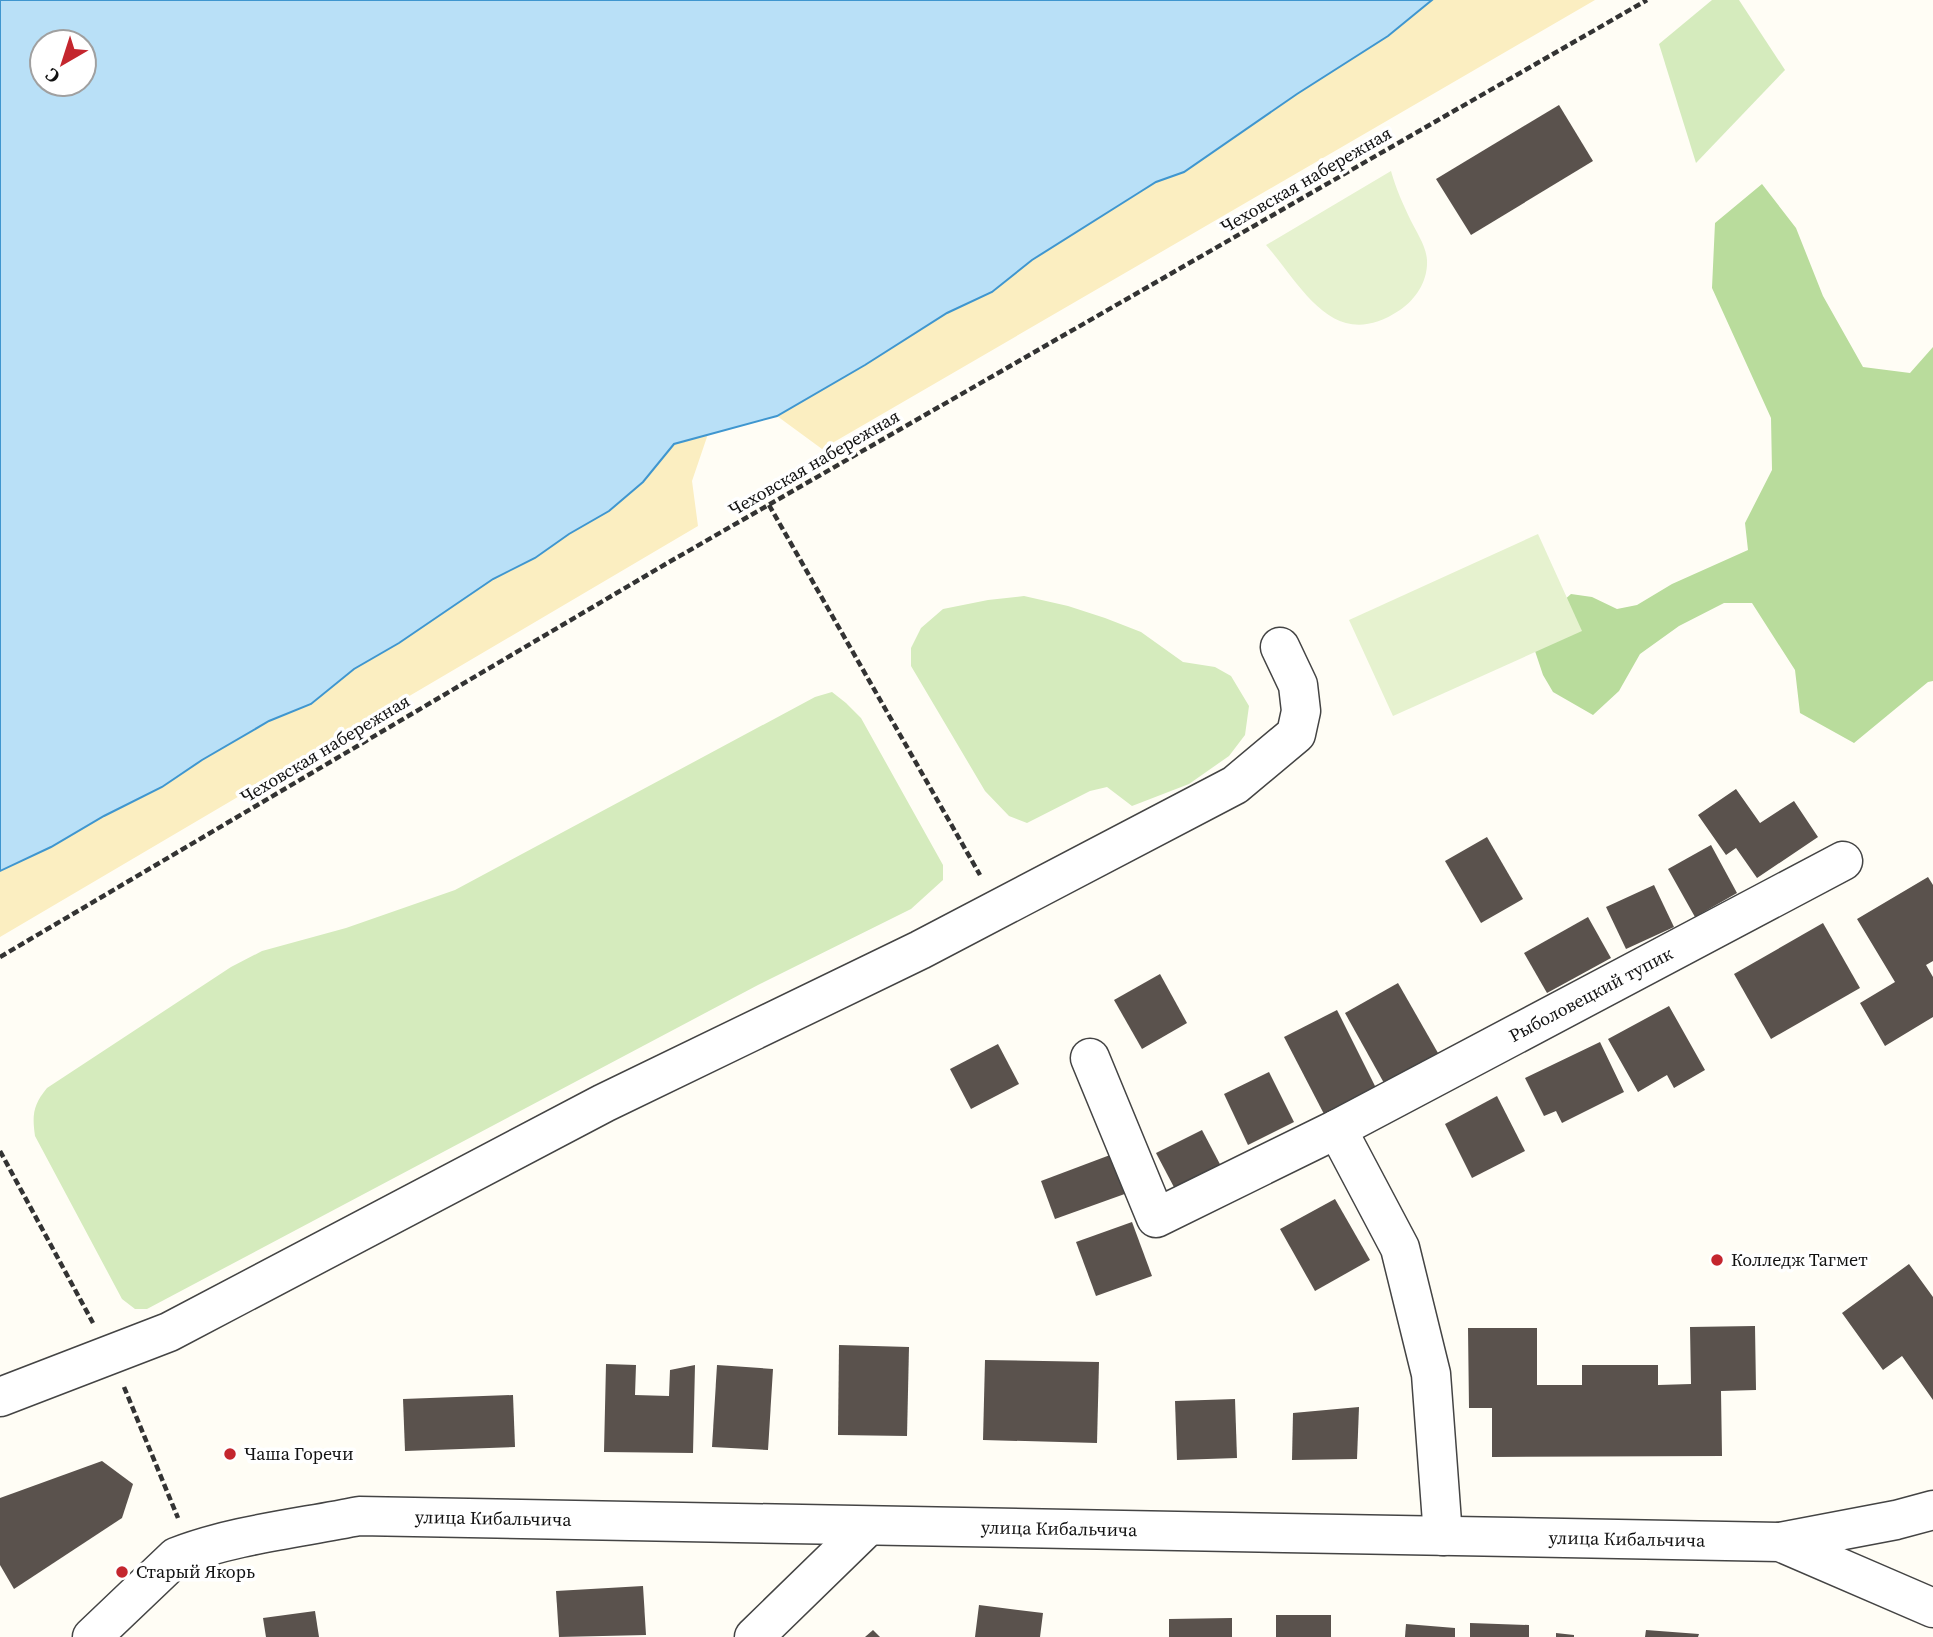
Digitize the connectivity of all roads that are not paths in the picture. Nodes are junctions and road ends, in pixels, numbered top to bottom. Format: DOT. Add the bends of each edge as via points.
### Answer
graph roads {
  1 [pos="1280,647"];
  2 [pos="1843,861"];
  3 [pos="1090,1058"];
  4 [pos="1337,1129"];
  5 [pos="0,1397"];
  6 [pos="1933,1510"];
  7 [pos="867,1527"];
  8 [pos="1443,1536"];
  9 [pos="1780,1542"];
  10 [pos="1933,1608"];
  11 [pos="92,1637"];
  12 [pos="754,1637"];
  1 -- 5 [label="street" via="1298,685 1301,711 1296,734 1234,785 920,950 604,1103 169,1332"];
  2 -- 4 [label="street, Рыболовецкий тупик"];
  3 -- 4 [label="street, Рыболовецкий тупик" via="1156,1218"];
  4 -- 8 [label="street" via="1400,1248 1431,1374"];
  6 -- 9 [label="street"];
  7 -- 8 [label="street, улица Кибальчича"];
  7 -- 11 [label="street, улица Кибальчича" via="359,1517 184,1554"];
  7 -- 12 [label="street"];
  8 -- 9 [label="street, улица Кибальчича"];
  9 -- 10 [label="street, улица Кибальчича"];
}
